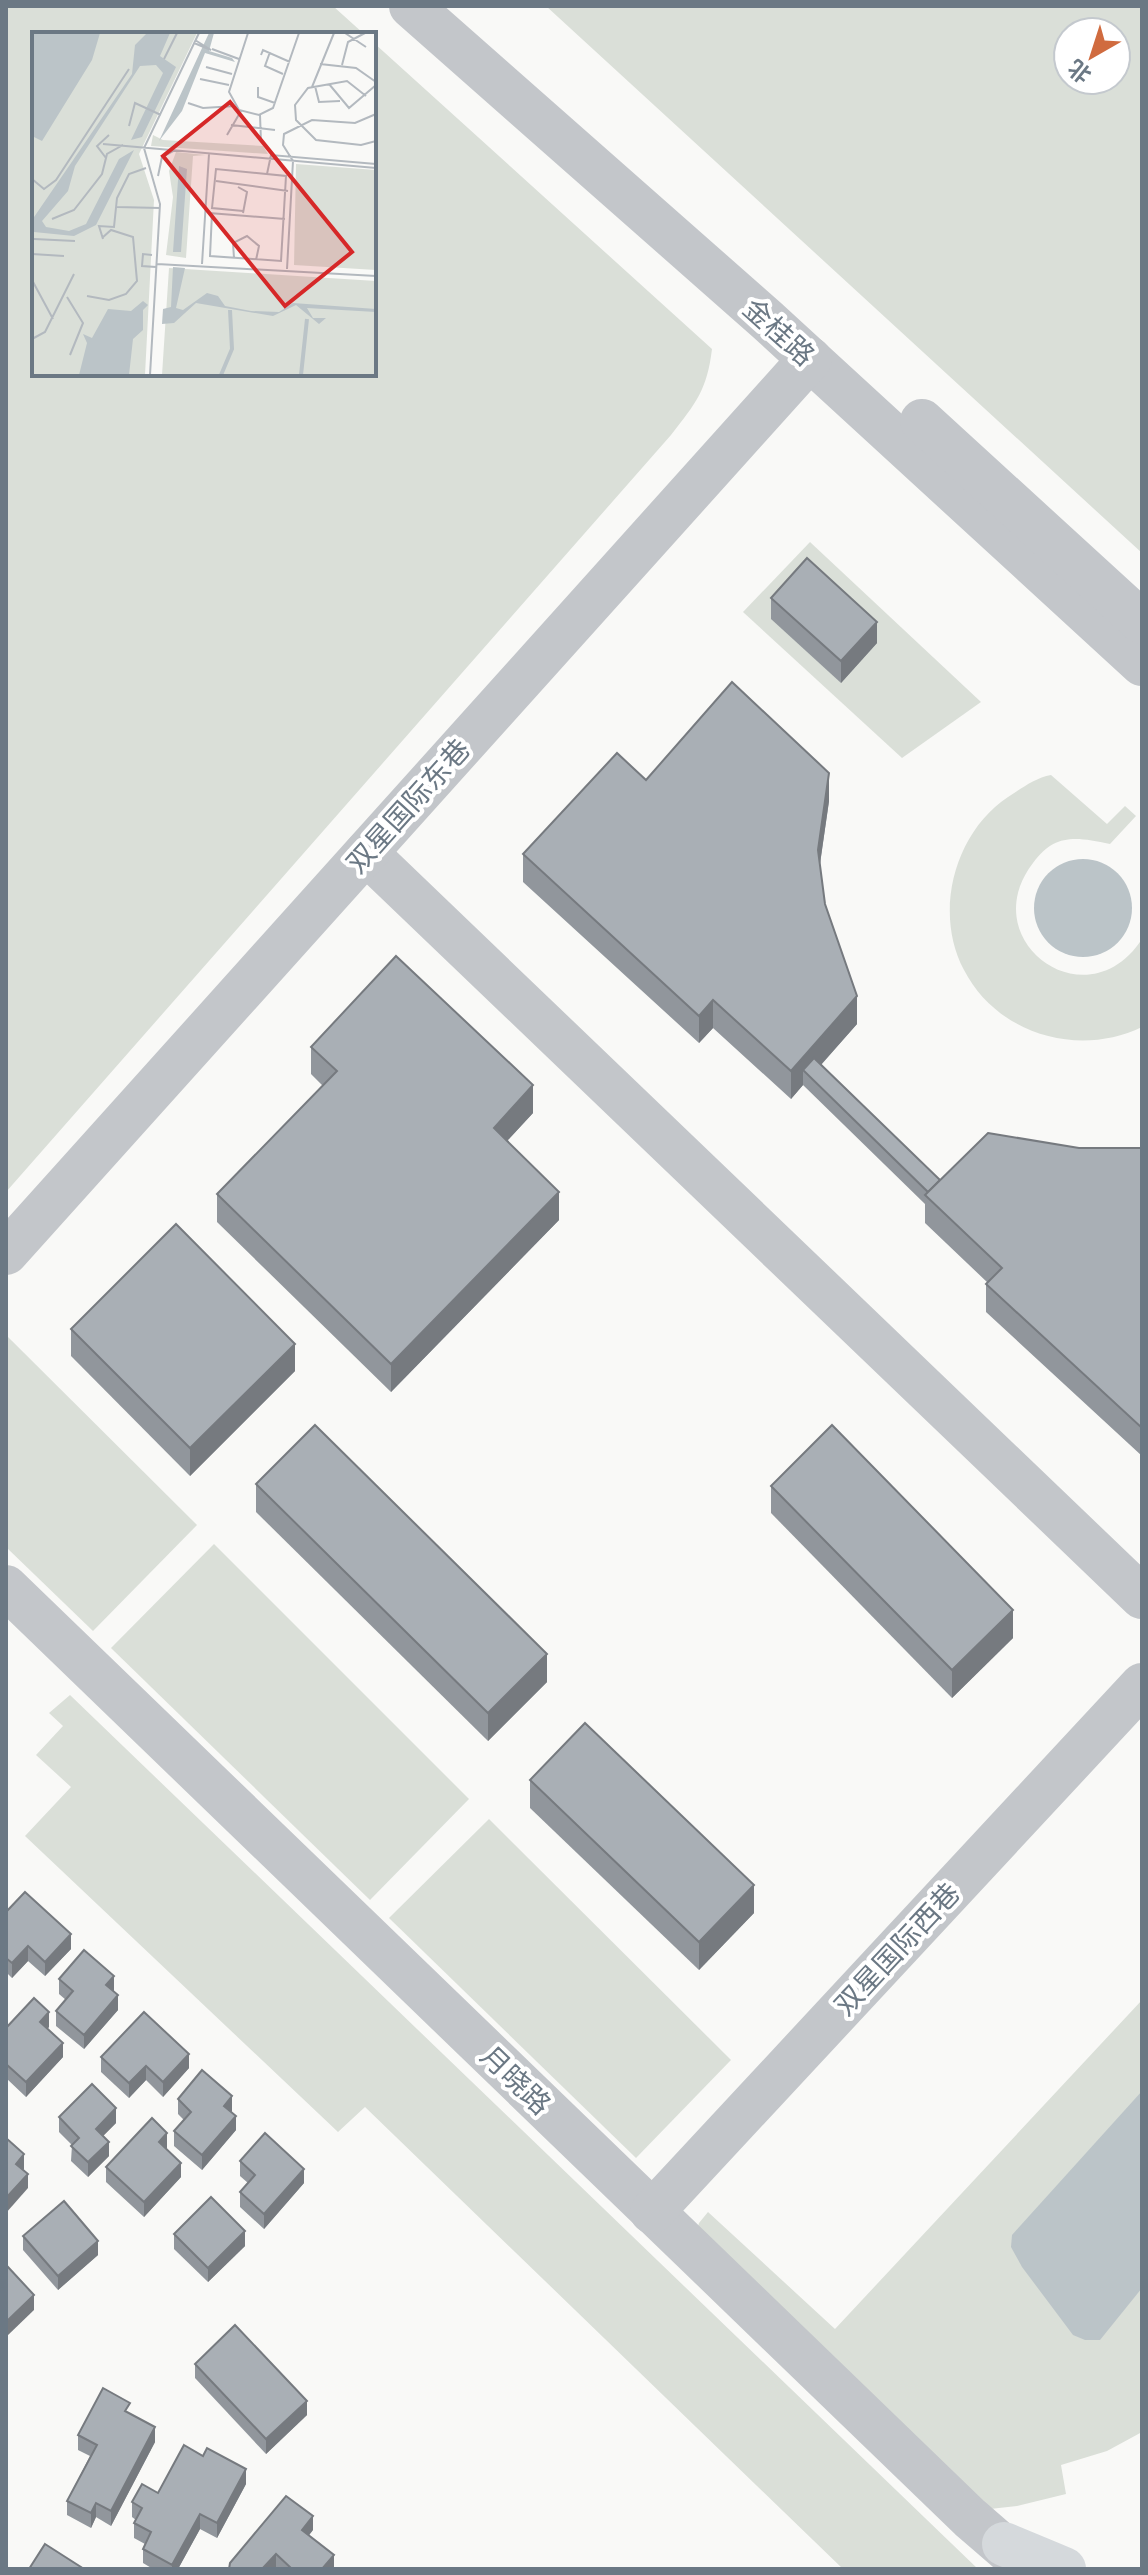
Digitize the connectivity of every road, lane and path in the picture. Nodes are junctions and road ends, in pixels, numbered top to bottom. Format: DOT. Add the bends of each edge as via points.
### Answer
graph roads {
  1 [pos="411,6"];
  2 [pos="456,6"];
  3 [pos="810,359"];
  4 [pos="1142,622"];
  5 [pos="1142,664"];
  6 [pos="366,853"];
  7 [pos="6,1253"];
  8 [pos="6,1587"];
  9 [pos="1142,1597"];
  10 [pos="1142,1685"];
  11 [pos="652,2212"];
  12 [pos="1017,2557"];
  13 [pos="1064,2569"];
  1 -- 3 [label="street, 金桂路"];
  2 -- 4 [label="street, 金桂路" via="787,297"];
  3 -- 5 [label="street, 金桂路"];
  3 -- 6 [label="street, 双星国际东巷"];
  6 -- 7 [label="street, 双星国际东巷"];
  6 -- 9 [label="street"];
  8 -- 11 [label="street, 月晓路"];
  10 -- 11 [label="street, 双星国际西巷"];
  11 -- 12 [label="street, 月晓路"];
  12 -- 13 [label="main road"];
}
